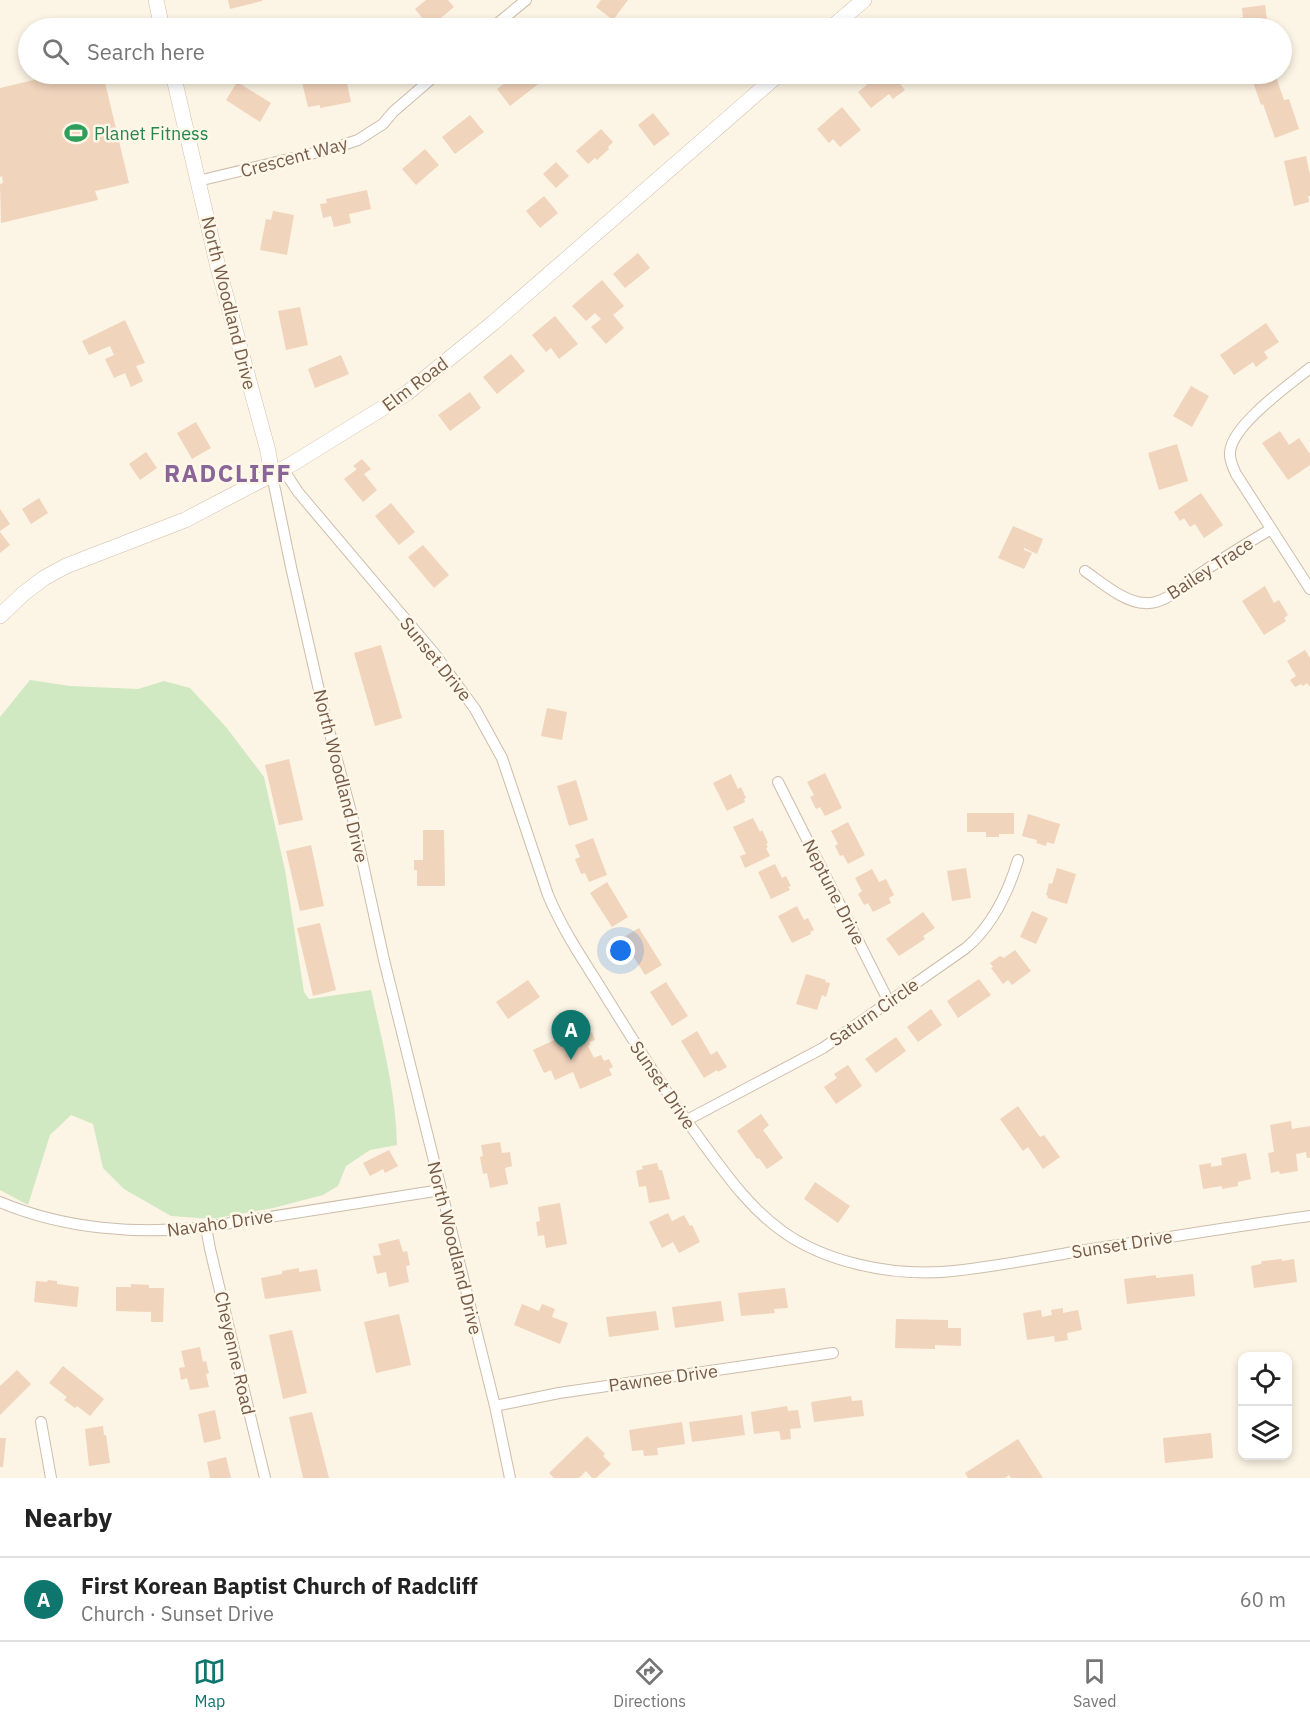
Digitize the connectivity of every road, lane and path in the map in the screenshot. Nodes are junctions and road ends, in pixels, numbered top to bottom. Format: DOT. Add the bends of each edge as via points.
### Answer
graph roads {
  1 [pos="156,0"];
  2 [pos="526,0"];
  3 [pos="864,0"];
  4 [pos="160,18"];
  5 [pos="504,18"];
  6 [pos="843,18"];
  7 [pos="175,84"];
  8 [pos="425,84"];
  9 [pos="768,84"];
  10 [pos="198,181"];
  11 [pos="1310,368"];
  12 [pos="278,472"];
  13 [pos="1271,529"];
  14 [pos="1085,570"];
  15 [pos="1310,589"];
  16 [pos="0,616"];
  17 [pos="778,782"];
  18 [pos="1018,861"];
  19 [pos="890,1002"];
  20 [pos="687,1120"];
  21 [pos="441,1190"];
  22 [pos="0,1202"];
  23 [pos="1310,1216"];
  24 [pos="206,1227"];
  25 [pos="833,1353"];
  26 [pos="495,1406"];
  27 [pos="41,1422"];
  28 [pos="51,1478"];
  29 [pos="265,1478"];
  30 [pos="510,1478"];
  1 -- 4 [label="street"];
  2 -- 5 [label="street"];
  3 -- 6 [label="street"];
  7 -- 10 [label="street, North Woodland Drive"];
  8 -- 10 [label="street, Crescent Way" via="383,124 358,140"];
  9 -- 12 [label="street, Elm Road" via="407,393"];
  10 -- 12 [label="street, North Woodland Drive" via="268,451"];
  11 -- 13 [label="street" via="1249,418 1232,440 1229,454 1236,474"];
  12 -- 16 [label="street, Elm Road" via="185,520 66,566 44,578"];
  12 -- 20 [label="street, Sunset Drive" via="434,653 475,709 502,758 556,915"];
  12 -- 21 [label="street, North Woodland Drive" via="291,567 323,708"];
  13 -- 14 [label="street, Bailey Trace" via="1174,594 1153,603 1134,601"];
  13 -- 15 [label="street"];
  17 -- 19 [label="street, Neptune Drive"];
  18 -- 19 [label="street, Saturn Circle" via="998,908 976,939"];
  19 -- 20 [label="street, Saturn Circle" via="823,1048"];
  20 -- 23 [label="street, Sunset Drive" via="728,1178 762,1216 804,1245 870,1267 940,1272"];
  21 -- 24 [label="street, Navaho Drive"];
  21 -- 26 [label="street, North Woodland Drive"];
  22 -- 24 [label="street, Navaho Drive" via="21,1211 111,1228 154,1231"];
  24 -- 29 [label="street, Cheyenne Road"];
  25 -- 26 [label="street, Pawnee Drive"];
  26 -- 30 [label="street, North Woodland Drive"];
  27 -- 28 [label="street"];
}
